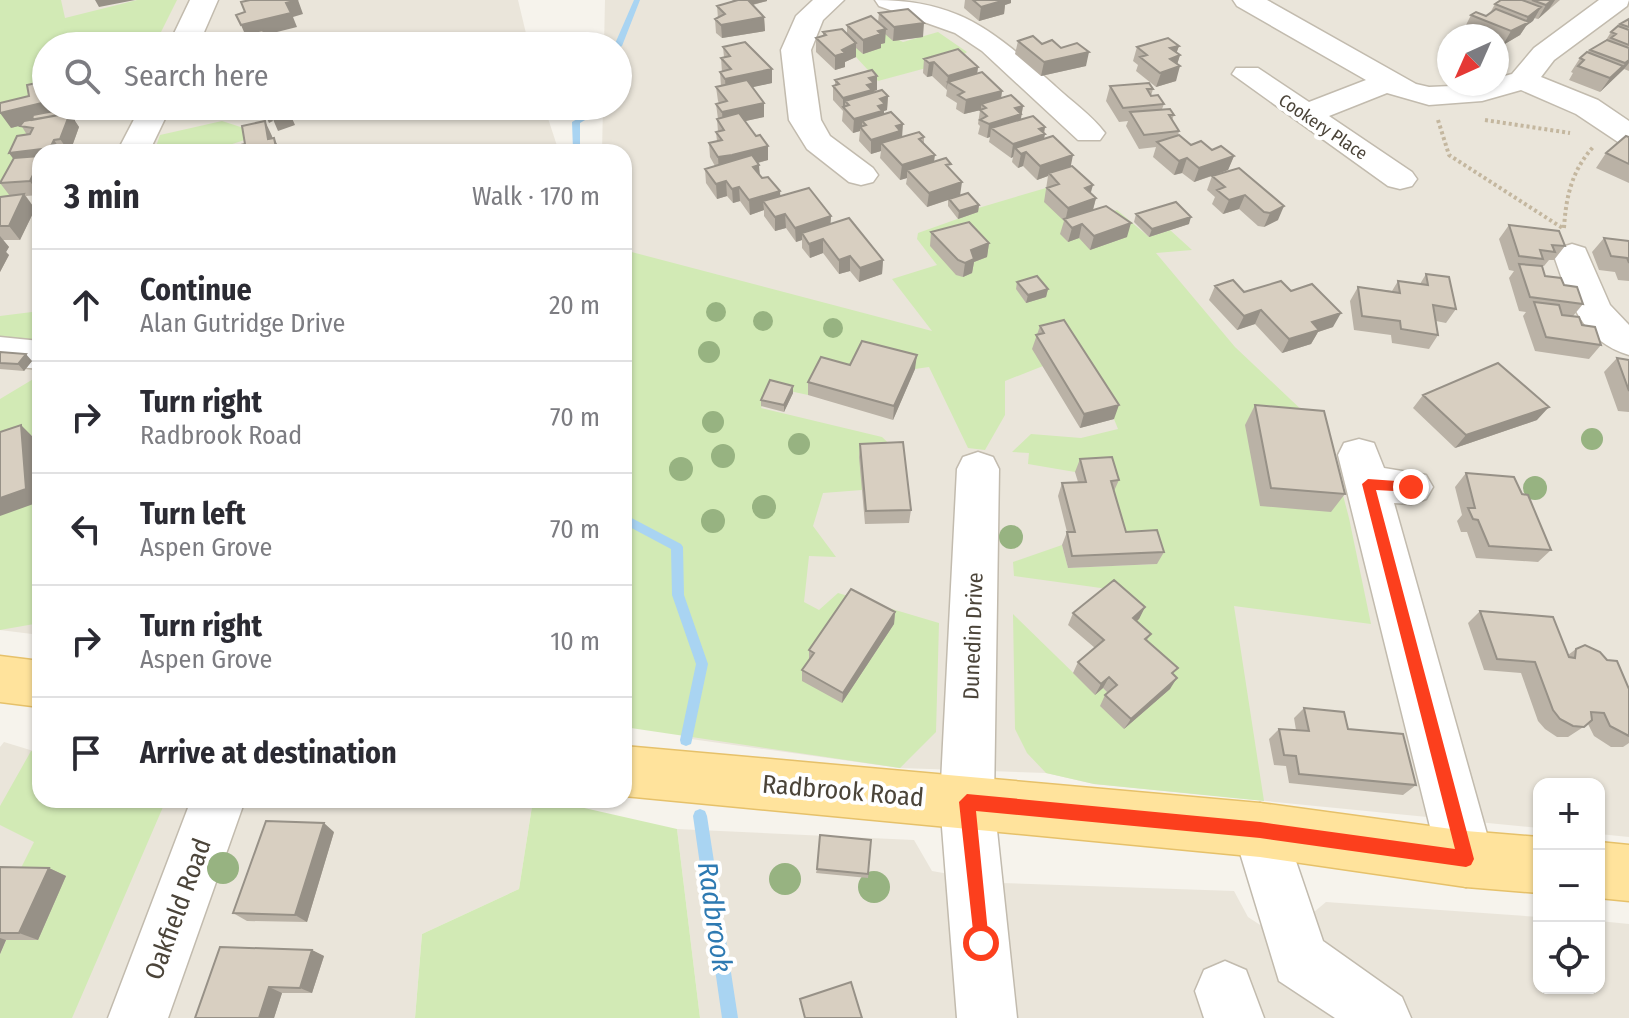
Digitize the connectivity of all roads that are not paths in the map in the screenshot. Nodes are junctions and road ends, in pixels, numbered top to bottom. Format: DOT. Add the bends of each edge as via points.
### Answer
graph roads {
  1 [pos="204,0"];
  2 [pos="830,0"];
  3 [pos="889,0"];
  4 [pos="1247,0"];
  5 [pos="1617,0"];
  6 [pos="925,4"];
  7 [pos="189,32"];
  8 [pos="1247,74"];
  9 [pos="1523,80"];
  10 [pos="1387,82"];
  11 [pos="1305,115"];
  12 [pos="149,120"];
  13 [pos="1089,133"];
  14 [pos="1620,135"];
  15 [pos="137,144"];
  16 [pos="861,175"];
  17 [pos="1400,179"];
  18 [pos="1568,242"];
  19 [pos="1629,341"];
  20 [pos="0,351"];
  21 [pos="32,354"];
  22 [pos="978,469"];
  23 [pos="1380,475"];
  24 [pos="0,679"];
  25 [pos="32,683"];
  26 [pos="632,772"];
  27 [pos="967,802"];
  28 [pos="215,808"];
  29 [pos="1260,830"];
  30 [pos="1466,859"];
  31 [pos="1533,865"];
  32 [pos="1605,871"];
  33 [pos="1629,873"];
  34 [pos="138,1018"];
  35 [pos="987,1018"];
  36 [pos="1381,1018"];
  1 -- 7 [label="street"];
  2 -- 16 [label="street" via="810,16 796,50 805,120 818,142"];
  3 -- 6 [label="street"];
  4 -- 10 [label="street"];
  5 -- 9 [label="street" via="1544,54"];
  6 -- 13 [label="street" via="1069,101"];
  8 -- 11 [label="street, Cookery Place"];
  9 -- 10 [label="street" via="1482,92 1429,96"];
  9 -- 14 [label="street" via="1587,107"];
  10 -- 11 [label="street"];
  11 -- 17 [label="street, Cookery Place"];
  12 -- 15 [label="street"];
  18 -- 19 [label="street" via="1596,318"];
  20 -- 21 [label="street"];
  22 -- 27 [label="street, Dunedin Drive"];
  23 -- 30 [label="street"];
  24 -- 25 [label="main road"];
  26 -- 27 [label="main road, Radbrook Road"];
  27 -- 29 [label="main road, Radbrook Road"];
  27 -- 35 [label="street, Dunedin Drive"];
  28 -- 34 [label="street, Oakfield Road"];
  29 -- 30 [label="main road, Radbrook Road"];
  29 -- 36 [label="street" via="1300,960"];
  30 -- 31 [label="main road, Radbrook Road"];
  32 -- 33 [label="main road"];
}
